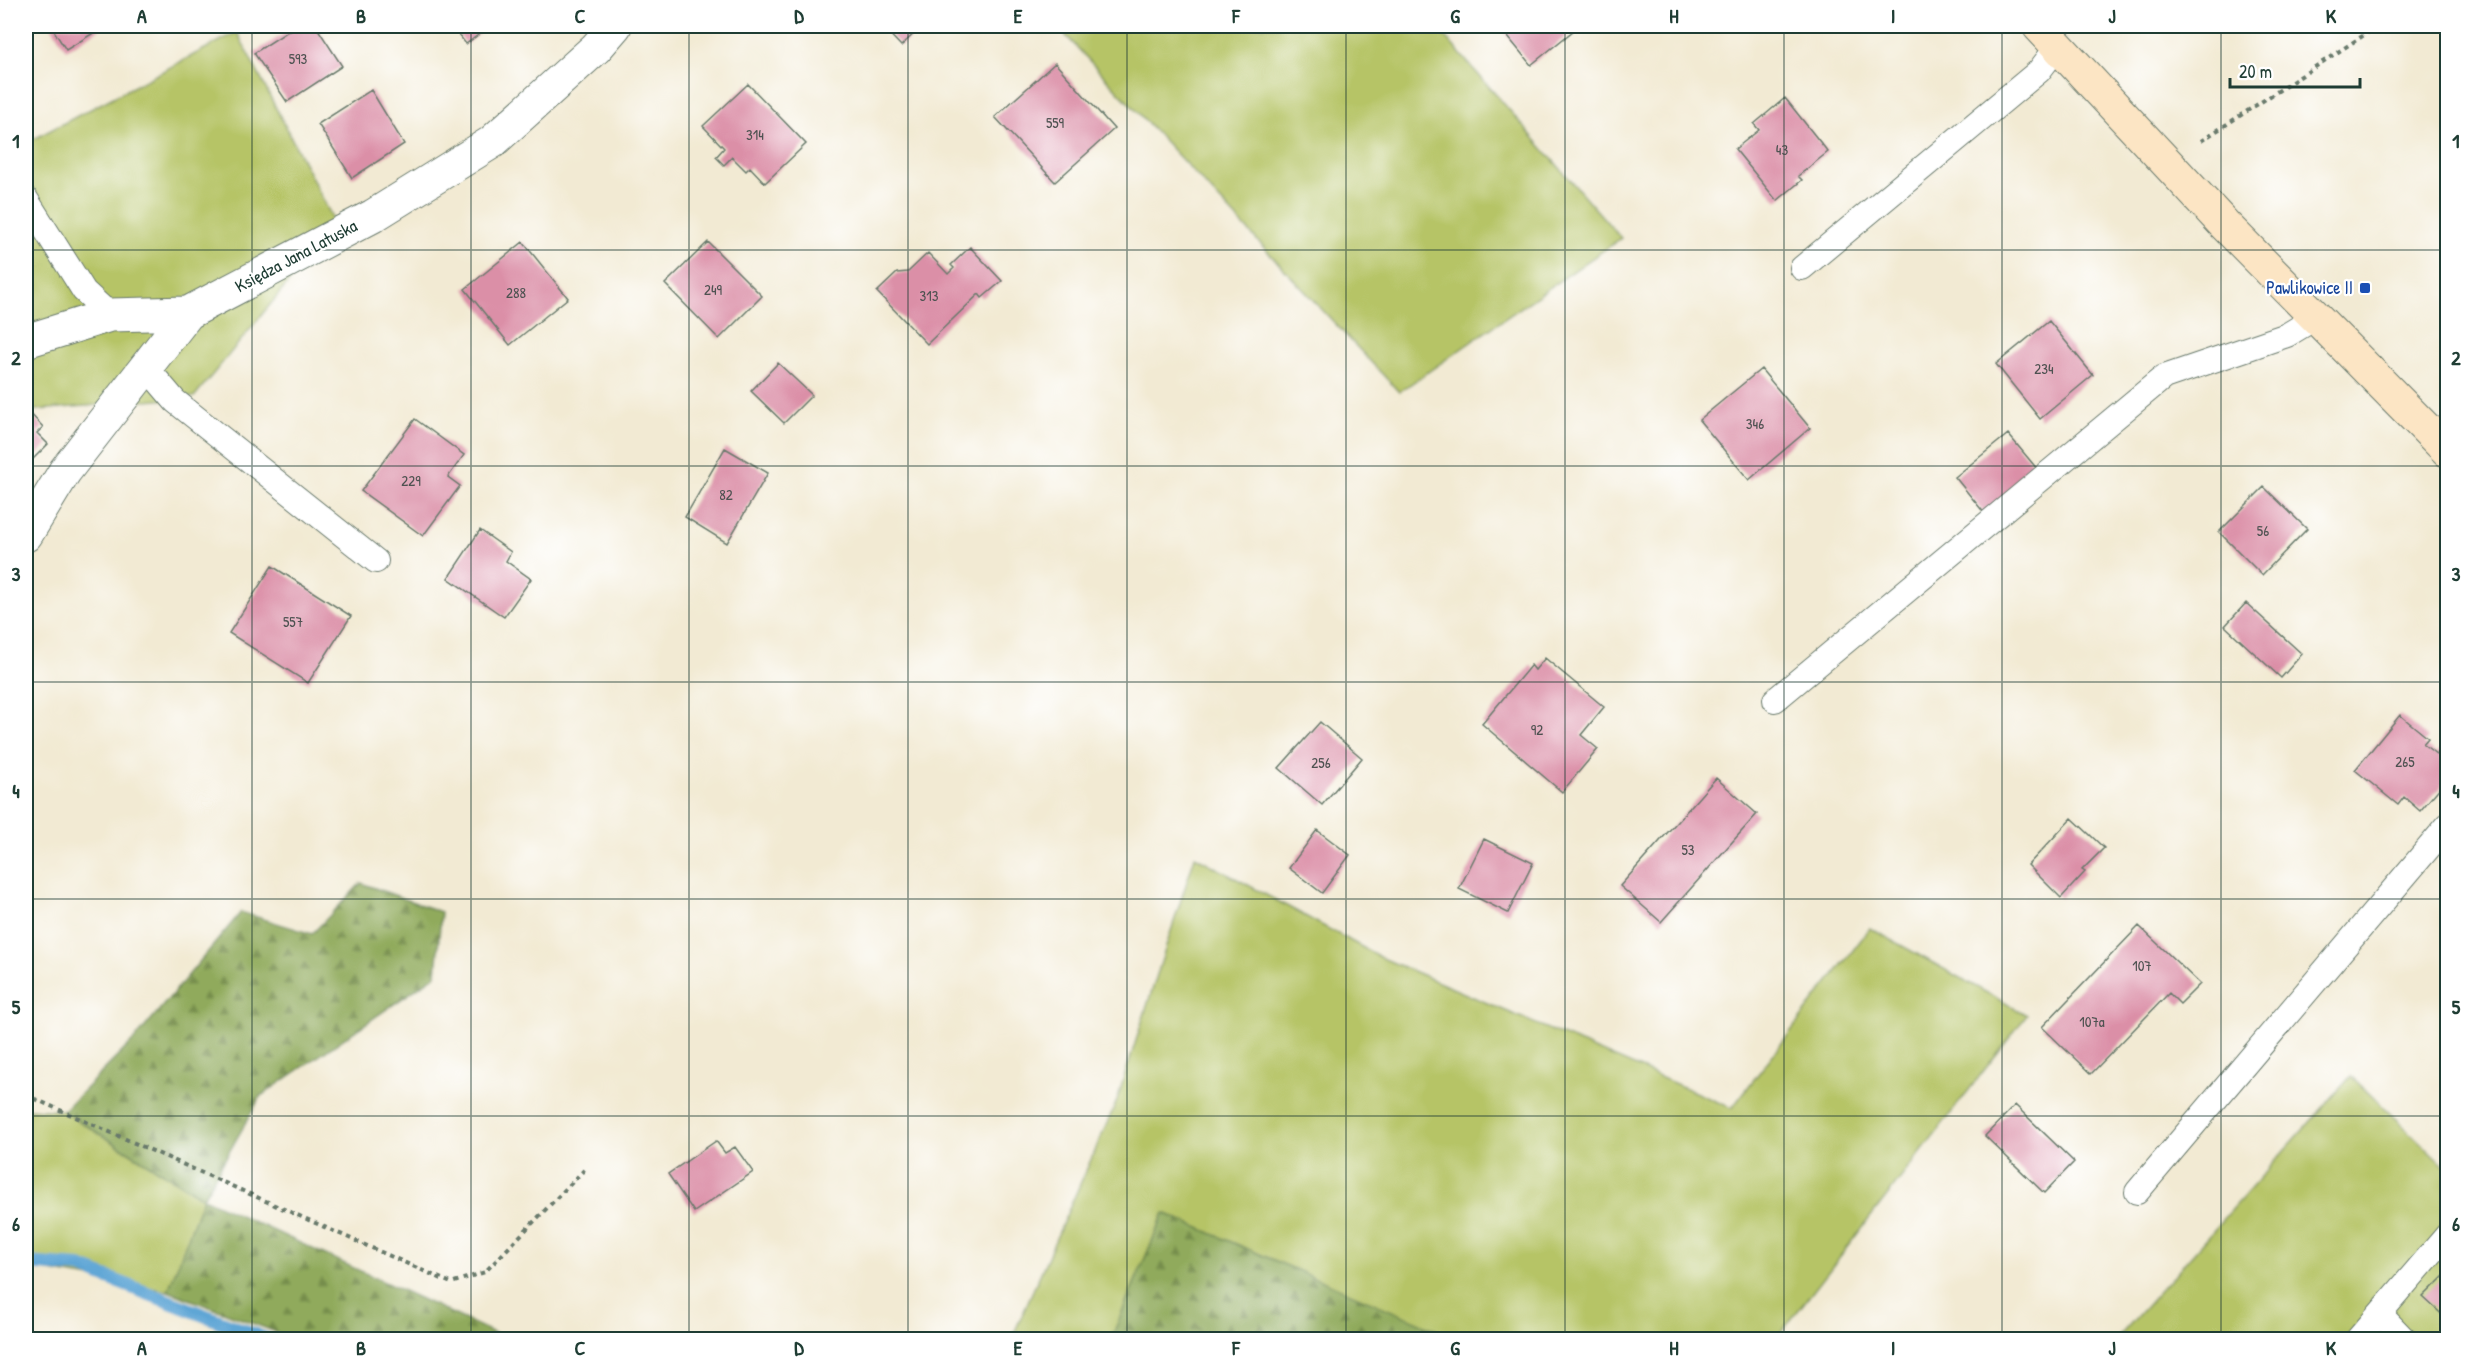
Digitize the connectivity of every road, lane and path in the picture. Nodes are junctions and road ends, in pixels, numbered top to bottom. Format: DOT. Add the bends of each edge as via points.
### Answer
graph roads {
  1 [pos="615,26"];
  2 [pos="2378,26"];
  3 [pos="2048,36"];
  4 [pos="2168,163"];
  5 [pos="26,199"];
  6 [pos="1802,268"];
  7 [pos="188,313"];
  8 [pos="110,315"];
  9 [pos="2315,318"];
  10 [pos="26,341"];
  11 [pos="147,368"];
  12 [pos="2448,451"];
  13 [pos="26,535"];
  14 [pos="376,561"];
  15 [pos="1775,700"];
  16 [pos="2448,825"];
  17 [pos="26,1095"];
  18 [pos="584,1170"];
  19 [pos="2137,1192"];
  20 [pos="2448,1234"];
  21 [pos="2380,1314"];
  22 [pos="2357,1340"];
  23 [pos="2405,1340"];
  1 -- 7 [label="street, Księdza Jana Latuska" via="492,142 373,216"];
  2 -- 4 [label="path"];
  3 -- 4 [label="main road"];
  3 -- 6 [label="lane" via="2039,71"];
  4 -- 9 [label="main road"];
  5 -- 8 [label="lane" via="84,291"];
  7 -- 8 [label="street"];
  7 -- 11 [label="street, Księdza Jana Latuska"];
  8 -- 10 [label="street"];
  9 -- 12 [label="main road"];
  9 -- 15 [label="lane" via="2287,334 2164,377"];
  11 -- 13 [label="street, Księdza Jana Latuska" via="64,471"];
  11 -- 14 [label="lane" via="175,401"];
  16 -- 19 [label="lane"];
  17 -- 18 [label="path" via="451,1283 485,1272"];
  20 -- 21 [label="lane"];
  21 -- 22 [label="lane"];
  21 -- 23 [label="lane"];
}
